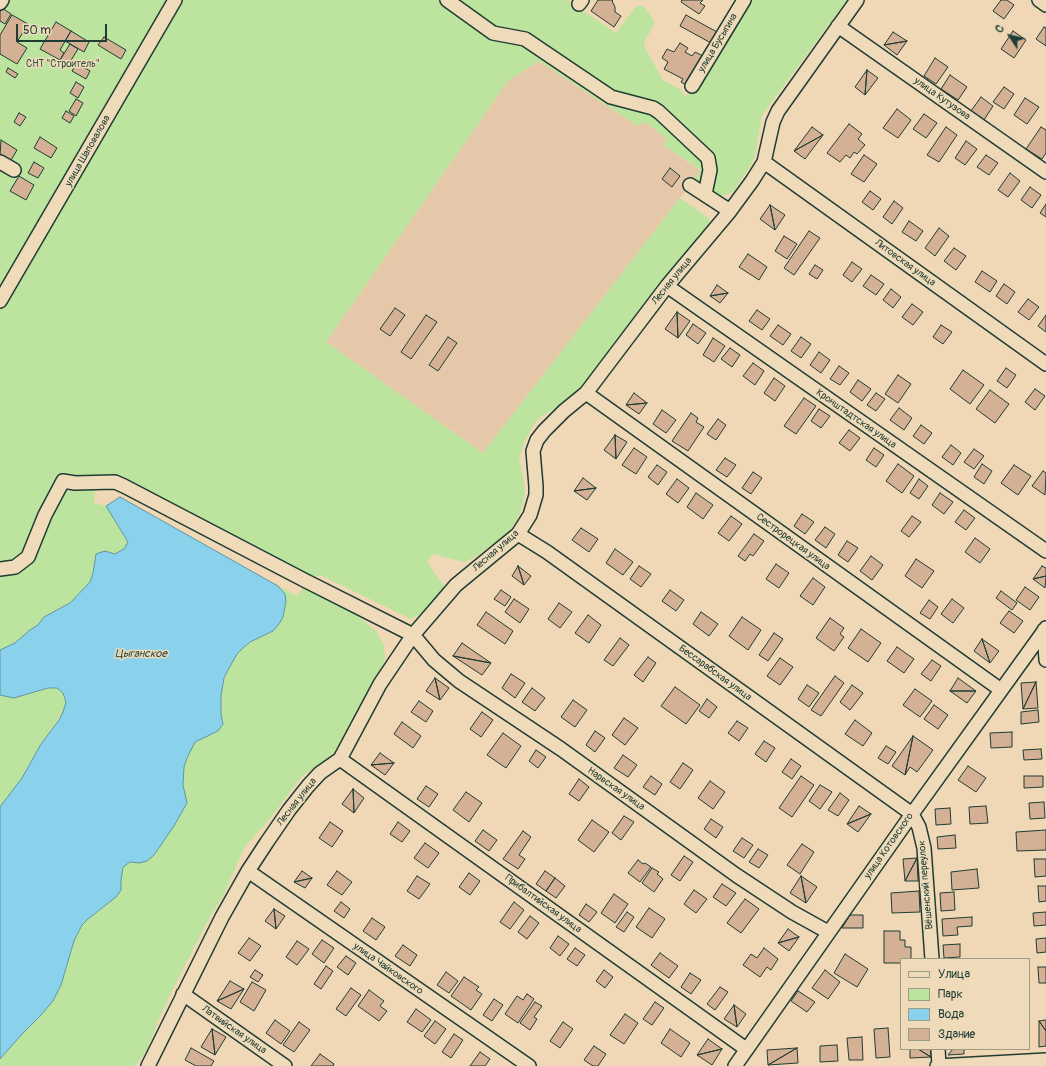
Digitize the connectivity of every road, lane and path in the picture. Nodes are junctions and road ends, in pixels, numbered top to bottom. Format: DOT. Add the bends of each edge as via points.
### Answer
graph roads {
  1 [pos="2,0"];
  2 [pos="175,0"];
  3 [pos="447,0"];
  4 [pos="744,0"];
  5 [pos="857,0"];
  6 [pos="1039,0"];
  7 [pos="0,3"];
  8 [pos="1046,5"];
  9 [pos="838,26"];
  10 [pos="692,86"];
  11 [pos="0,162"];
  12 [pos="764,162"];
  13 [pos="14,170"];
  14 [pos="1046,172"];
  15 [pos="690,185"];
  16 [pos="705,194"];
  17 [pos="730,211"];
  18 [pos="667,286"];
  19 [pos="0,300"];
  20 [pos="1046,364"];
  21 [pos="586,393"];
  22 [pos="518,534"];
  23 [pos="1046,551"];
  24 [pos="0,569"];
  25 [pos="1045,629"];
  26 [pos="414,635"];
  27 [pos="1046,660"];
  28 [pos="1001,690"];
  29 [pos="340,759"];
  30 [pos="912,814"];
  31 [pos="248,871"];
  32 [pos="828,932"];
  33 [pos="932,958"];
  34 [pos="183,994"];
  35 [pos="938,1050"];
  36 [pos="742,1060"];
  37 [pos="1046,1060"];
  38 [pos="148,1066"];
  39 [pos="285,1066"];
  40 [pos="529,1066"];
  41 [pos="936,1066"];
  42 [pos="940,1066"];
  1 -- 7 [label="street"];
  2 -- 19 [label="street, улица Шаповалова"];
  3 -- 16 [label="street" via="493,33 525,39 611,97 653,108 659,112 708,158 710,170"];
  4 -- 10 [label="street, улица Бусыгина"];
  5 -- 9 [label="street, Лесная улица"];
  6 -- 8 [label="street"];
  9 -- 12 [label="street, Лесная улица" via="778,111"];
  9 -- 14 [label="street, улица Кутузова"];
  11 -- 13 [label="street"];
  12 -- 17 [label="street, Лесная улица"];
  12 -- 20 [label="street, Литовская улица"];
  15 -- 16 [label="street"];
  16 -- 17 [label="street"];
  17 -- 18 [label="street, Лесная улица"];
  18 -- 21 [label="street, Лесная улица"];
  18 -- 23 [label="street, Кронштадтская улица"];
  21 -- 22 [label="street, Лесная улица" via="537,440 533,451 536,495 530,515"];
  21 -- 28 [label="street, Сестрорецкая улица"];
  22 -- 26 [label="street, Лесная улица" via="456,586"];
  22 -- 30 [label="street, Бессарабская улица" via="547,552"];
  24 -- 26 [label="street" via="15,567 28,557 45,515 63,481 115,482"];
  25 -- 27 [label="street"];
  25 -- 28 [label="street, улица Котовского"];
  26 -- 29 [label="street, Лесная улица" via="380,684"];
  26 -- 32 [label="street, Нарвская улица" via="434,660 459,681 786,908"];
  28 -- 30 [label="street, улица Котовского"];
  29 -- 31 [label="street, Лесная улица" via="320,773 308,786"];
  29 -- 36 [label="street, Прибалтийская улица"];
  30 -- 32 [label="street, улица Котовского"];
  30 -- 33 [label="street, Вёшенский переулок" via="919,826 924,848"];
  31 -- 34 [label="street, Лесная улица"];
  31 -- 40 [label="street, улица Чайковского"];
  32 -- 36 [label="street, улица Котовского"];
  34 -- 38 [label="street, Лесная улица"];
  34 -- 39 [label="street, Латвийская улица"];
  35 -- 42 [label="street"];
  37 -- 42 [label="street"];
  41 -- 42 [label="street"];
}
